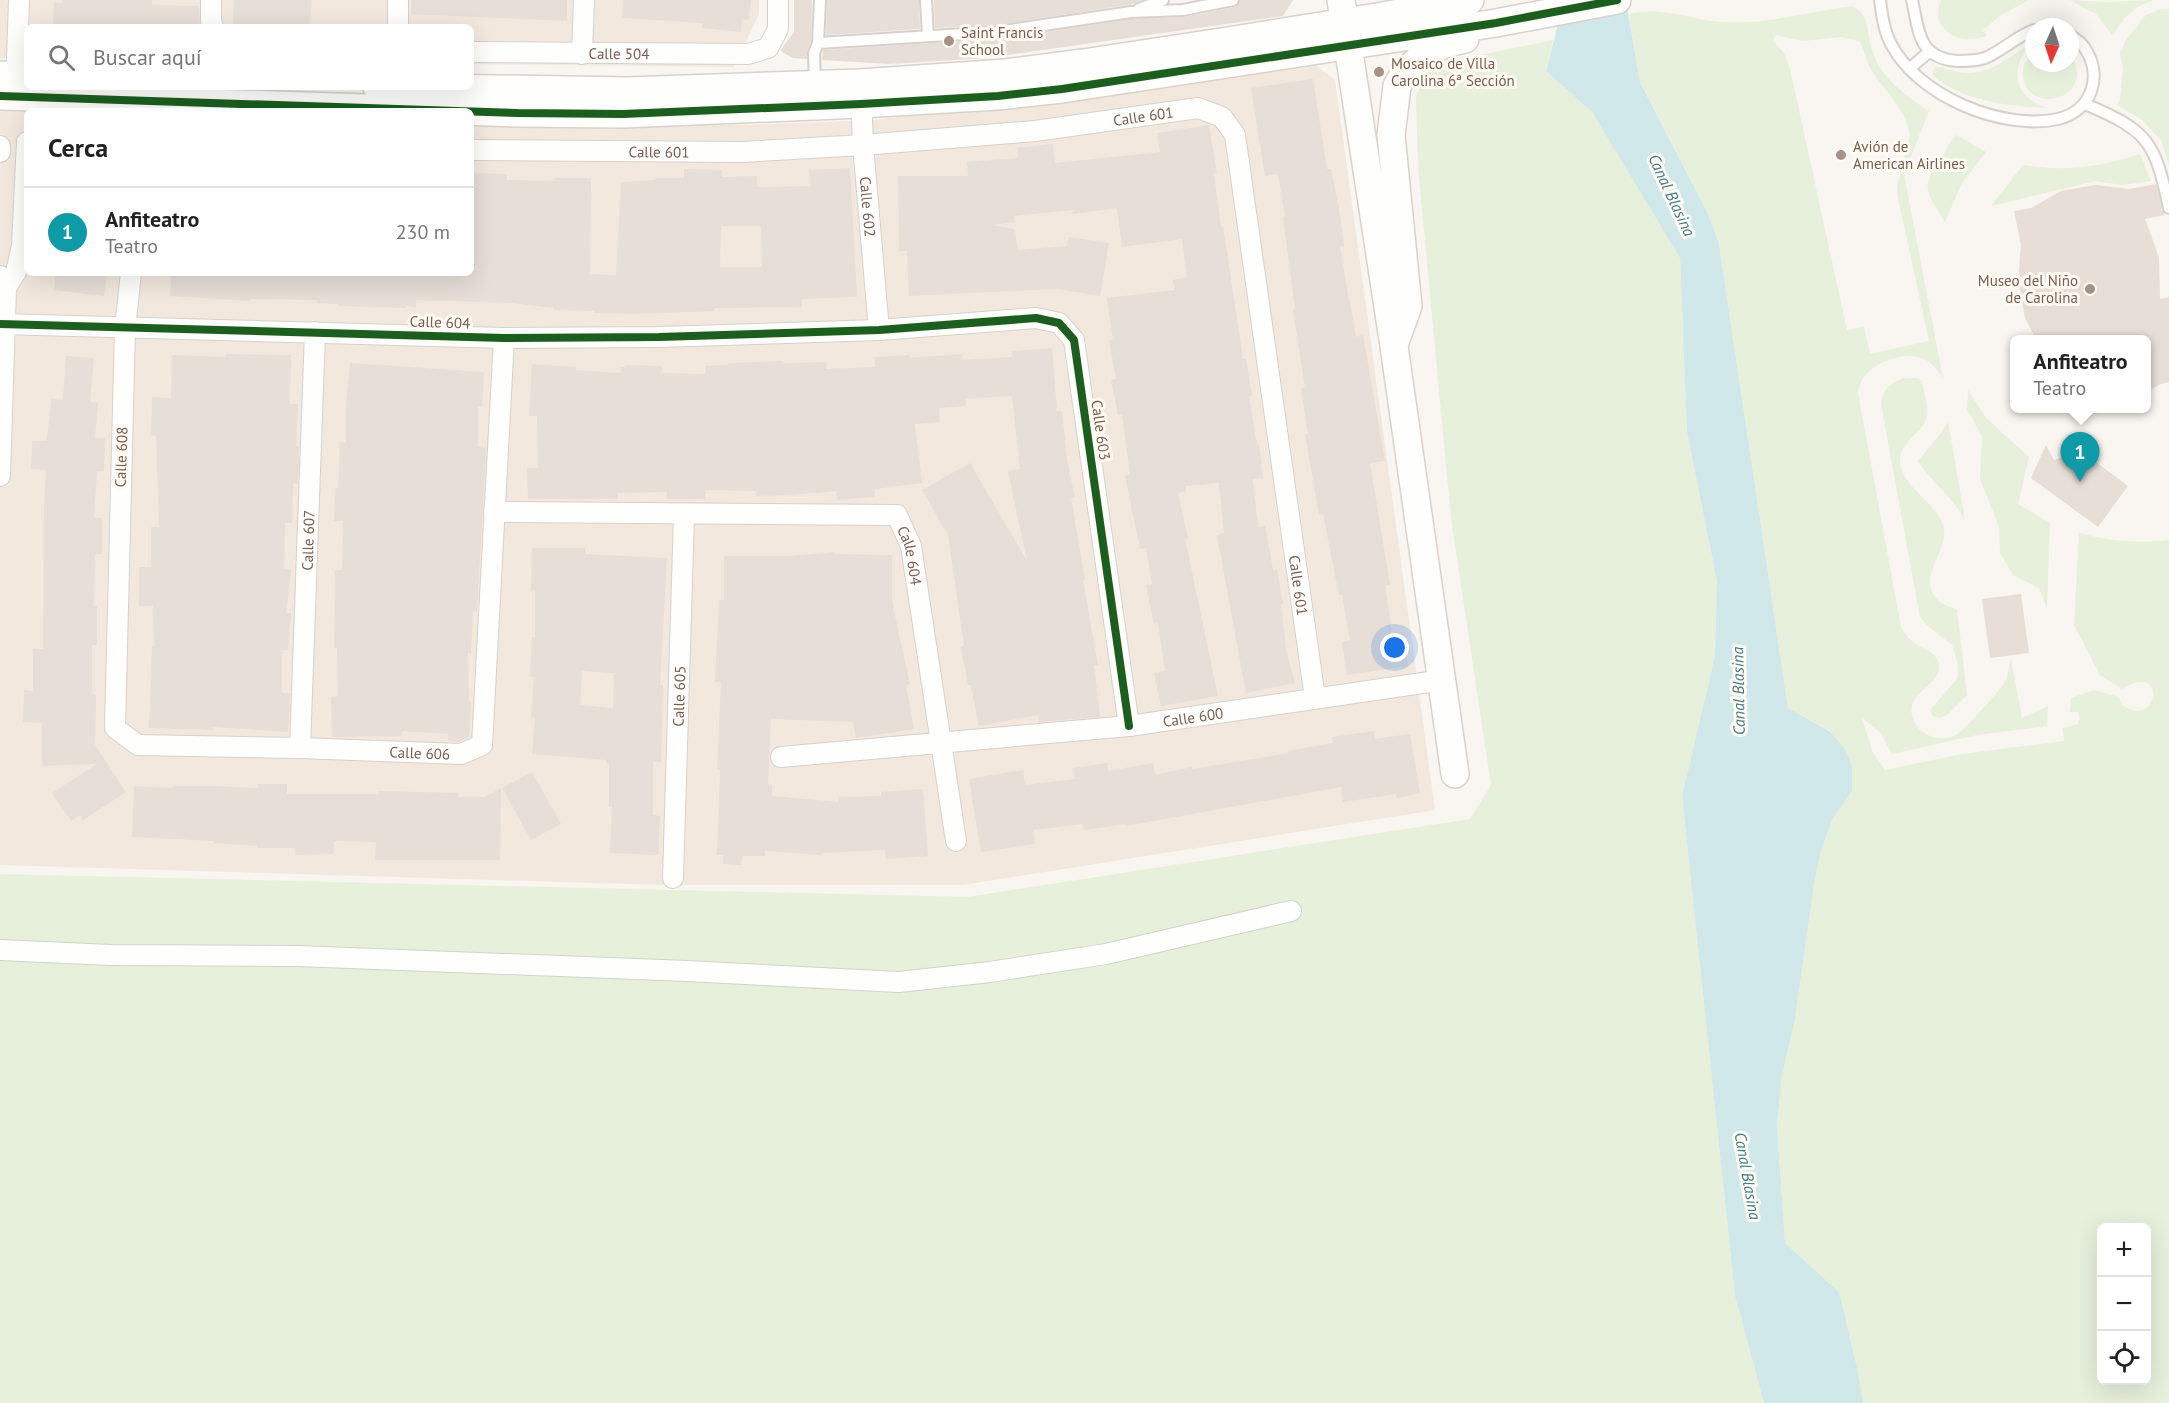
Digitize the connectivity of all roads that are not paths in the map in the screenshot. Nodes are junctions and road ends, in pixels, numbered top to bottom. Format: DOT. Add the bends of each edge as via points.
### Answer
graph roads {
  1 [pos="19,0"];
  2 [pos="212,0"];
  3 [pos="398,0"];
  4 [pos="584,0"];
  5 [pos="778,0"];
  6 [pos="820,0"];
  7 [pos="926,0"];
  8 [pos="1163,0"];
  9 [pos="1233,0"];
  10 [pos="1470,0"];
  11 [pos="1617,0"];
  12 [pos="1880,0"];
  13 [pos="1912,0"];
  14 [pos="1131,12"];
  15 [pos="1345,22"];
  16 [pos="1496,22"];
  17 [pos="212,24"];
  18 [pos="398,24"];
  19 [pos="2025,35"];
  20 [pos="928,36"];
  21 [pos="818,43"];
  22 [pos="2079,43"];
  23 [pos="474,52"];
  24 [pos="1929,52"];
  25 [pos="582,54"];
  26 [pos="1909,69"];
  27 [pos="12,84"];
  28 [pos="39,90"];
  29 [pos="390,90"];
  30 [pos="861,94"];
  31 [pos="816,96"];
  32 [pos="75,98"];
  33 [pos="444,103"];
  34 [pos="2085,104"];
  35 [pos="50,108"];
  36 [pos="863,145"];
  37 [pos="0,146"];
  38 [pos="474,150"];
  39 [pos="0,152"];
  40 [pos="24,204"];
  41 [pos="2169,208"];
  42 [pos="131,276"];
  43 [pos="3,282"];
  44 [pos="3,324"];
  45 [pos="125,328"];
  46 [pos="879,330"];
  47 [pos="315,332"];
  48 [pos="504,338"];
  49 [pos="1394,346"];
  50 [pos="0,476"];
  51 [pos="494,512"];
  52 [pos="684,515"];
  53 [pos="116,640"];
  54 [pos="1443,680"];
  55 [pos="1315,698"];
  56 [pos="1129,726"];
  57 [pos="943,744"];
  58 [pos="300,748"];
  59 [pos="781,756"];
  60 [pos="1455,774"];
  61 [pos="956,841"];
  62 [pos="673,878"];
  63 [pos="1290,911"];
  64 [pos="0,950"];
  1 -- 27 [label="street"];
  2 -- 17 [label="street"];
  3 -- 18 [label="street"];
  4 -- 25 [label="street"];
  5 -- 25 [label="street, Calle 504" via="778,29 768,48 748,54"];
  6 -- 21 [label="lane"];
  7 -- 20 [label="lane"];
  8 -- 14 [label="lane"];
  9 -- 14 [label="lane" via="1183,10"];
  10 -- 15 [label="street"];
  11 -- 16 [label="street"];
  12 -- 26 [label="lane" via="1891,44"];
  13 -- 24 [label="lane" via="1922,41"];
  14 -- 20 [label="lane" via="997,32"];
  15 -- 16 [label="street"];
  15 -- 30 [label="street"];
  15 -- 49 [label="street"];
  16 -- 49 [label="street" via="1486,34 1444,44 1420,58 1397,86 1391,135 1408,306"];
  19 -- 24 [label="lane" via="1986,57 1969,61 1950,60"];
  20 -- 21 [label="lane"];
  21 -- 31 [label="lane" via="814,53"];
  22 -- 34 [label="lane" via="2092,62 2093,85"];
  23 -- 25 [label="street, Calle 504"];
  24 -- 26 [label="lane"];
  26 -- 34 [label="lane" via="1941,93 1975,110 2006,118 2059,118"];
  28 -- 32 [label="street"];
  29 -- 33 [label="street"];
  30 -- 31 [label="street"];
  30 -- 36 [label="street, Calle 602"];
  31 -- 33 [label="street" via="627,91"];
  32 -- 33 [label="street"];
  32 -- 35 [label="street"];
  34 -- 41 [label="lane" via="2133,129 2150,144 2160,165"];
  36 -- 38 [label="street, Calle 601" via="742,152"];
  36 -- 46 [label="street, Calle 602"];
  36 -- 55 [label="street, Calle 601" via="1035,131 1198,108 1222,117 1235,135"];
  37 -- 39 [label="street"];
  40 -- 43 [label="street" via="16,272"];
  42 -- 45 [label="street, Calle 608"];
  43 -- 44 [label="street"];
  44 -- 45 [label="street, Calle 604"];
  44 -- 50 [label="street"];
  45 -- 47 [label="street, Calle 604"];
  45 -- 53 [label="street, Calle 608"];
  46 -- 48 [label="street, Calle 604"];
  46 -- 56 [label="street, Calle 603" via="1036,318 1059,323 1074,339"];
  47 -- 48 [label="street, Calle 604"];
  47 -- 58 [label="street, Calle 607"];
  48 -- 51 [label="street, Calle 606"];
  49 -- 54 [label="street"];
  51 -- 52 [label="street, Calle 604"];
  51 -- 58 [label="street, Calle 606" via="482,745 460,754"];
  52 -- 57 [label="street, Calle 604" via="897,515 911,546"];
  52 -- 62 [label="street, Calle 605"];
  53 -- 58 [label="street, Calle 606" via="115,728 138,746"];
  54 -- 55 [label="street, Calle 600"];
  54 -- 60 [label="street"];
  55 -- 56 [label="street, Calle 600"];
  56 -- 57 [label="street, Calle 600"];
  57 -- 59 [label="street, Calle 600"];
  57 -- 61 [label="street"];
  63 -- 64 [label="street" via="1106,954 899,982 298,957"];
}
